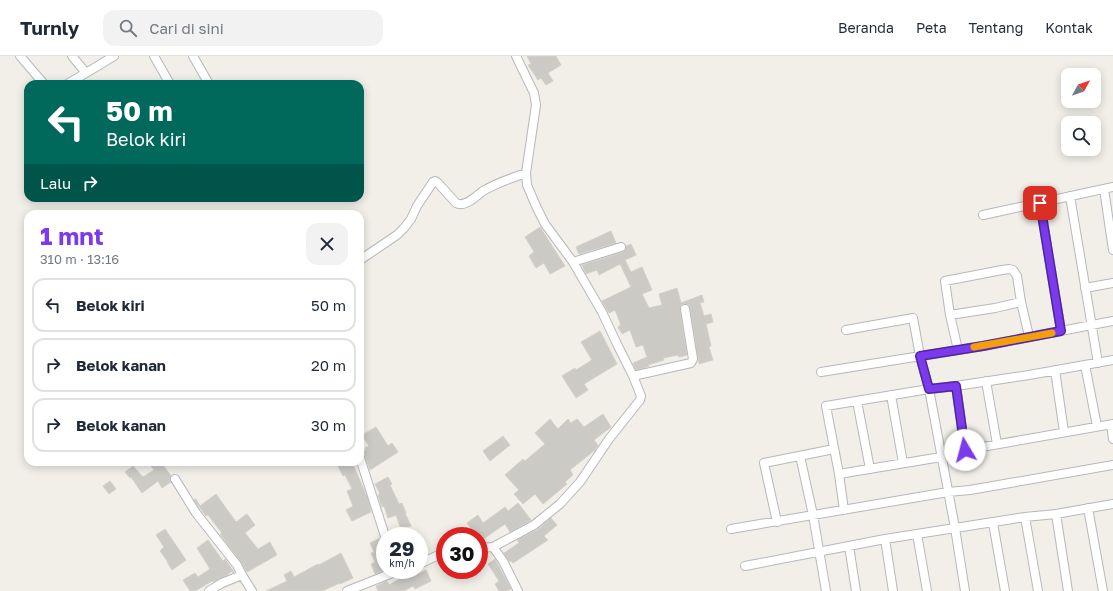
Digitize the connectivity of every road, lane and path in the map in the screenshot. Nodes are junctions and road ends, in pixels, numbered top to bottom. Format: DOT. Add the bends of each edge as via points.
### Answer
graph roads {
  1 [pos="20,56"];
  2 [pos="72,56"];
  3 [pos="114,56"];
  4 [pos="154,56"];
  5 [pos="193,56"];
  6 [pos="516,56"];
  7 [pos="86,73"];
  8 [pos="41,80"];
  9 [pos="74,80"];
  10 [pos="168,80"];
  11 [pos="207,80"];
  12 [pos="526,173"];
  13 [pos="1109,188"];
  14 [pos="1070,196"];
  15 [pos="1040,203"];
  16 [pos="983,215"];
  17 [pos="621,247"];
  18 [pos="1113,250"];
  19 [pos="364,257"];
  20 [pos="573,262"];
  21 [pos="1113,283"];
  22 [pos="1085,288"];
  23 [pos="1021,302"];
  24 [pos="685,309"];
  25 [pos="950,315"];
  26 [pos="1113,320"];
  27 [pos="1091,325"];
  28 [pos="846,330"];
  29 [pos="1061,331"];
  30 [pos="1029,336"];
  31 [pos="958,350"];
  32 [pos="920,356"];
  33 [pos="1113,360"];
  34 [pos="1098,362"];
  35 [pos="1085,365"];
  36 [pos="1055,370"];
  37 [pos="821,372"];
  38 [pos="633,376"];
  39 [pos="986,381"];
  40 [pos="956,386"];
  41 [pos="929,389"];
  42 [pos="891,395"];
  43 [pos="857,400"];
  44 [pos="1112,424"];
  45 [pos="1098,426"];
  46 [pos="1064,432"];
  47 [pos="1113,439"];
  48 [pos="997,444"];
  49 [pos="834,450"];
  50 [pos="965,450"];
  51 [pos="800,456"];
  52 [pos="941,456"];
  53 [pos="903,463"];
  54 [pos="1113,465"];
  55 [pos="363,466"];
  56 [pos="870,469"];
  57 [pos="839,474"];
  58 [pos="175,479"];
  59 [pos="948,492"];
  60 [pos="1113,504"];
  61 [pos="1088,508"];
  62 [pos="844,510"];
  63 [pos="1056,514"];
  64 [pos="813,515"];
  65 [pos="1025,517"];
  66 [pos="777,522"];
  67 [pos="993,522"];
  68 [pos="383,527"];
  69 [pos="955,528"];
  70 [pos="731,529"];
  71 [pos="917,534"];
  72 [pos="884,539"];
  73 [pos="849,546"];
  74 [pos="488,547"];
  75 [pos="493,547"];
  76 [pos="820,552"];
  77 [pos="745,566"];
  78 [pos="242,575"];
  79 [pos="377,579"];
  80 [pos="209,591"];
  81 [pos="252,591"];
  82 [pos="347,591"];
  83 [pos="518,591"];
  84 [pos="826,591"];
  85 [pos="856,591"];
  86 [pos="893,591"];
  87 [pos="927,591"];
  88 [pos="965,591"];
  89 [pos="1005,591"];
  90 [pos="1038,591"];
  91 [pos="1068,591"];
  92 [pos="1103,591"];
  1 -- 8 [label="street"];
  2 -- 7 [label="street"];
  3 -- 7 [label="street"];
  4 -- 10 [label="street"];
  5 -- 11 [label="street"];
  6 -- 12 [label="street" via="534,94 536,106"];
  7 -- 9 [label="street"];
  12 -- 19 [label="street" via="495,184 462,204 456,203 435,181 433,182 404,228"];
  12 -- 20 [label="street" via="527,185 545,224"];
  13 -- 14 [label="street"];
  13 -- 18 [label="street"];
  14 -- 15 [label="street"];
  14 -- 22 [label="street"];
  15 -- 16 [label="street"];
  15 -- 29 [label="street"];
  17 -- 20 [label="street"];
  20 -- 38 [label="street" via="602,312"];
  21 -- 22 [label="street"];
  22 -- 27 [label="street"];
  23 -- 25 [label="street"];
  23 -- 25 [label="street" via="1016,273 1009,269 1002,270 945,281"];
  23 -- 30 [label="street"];
  24 -- 38 [label="street" via="693,360 691,363"];
  25 -- 31 [label="street"];
  26 -- 27 [label="street"];
  27 -- 29 [label="street"];
  27 -- 34 [label="street"];
  28 -- 32 [label="street" via="913,318"];
  29 -- 30 [label="street"];
  30 -- 31 [label="street"];
  31 -- 32 [label="street"];
  32 -- 37 [label="street"];
  32 -- 41 [label="street"];
  33 -- 34 [label="street"];
  34 -- 35 [label="street"];
  35 -- 36 [label="street"];
  35 -- 45 [label="street"];
  36 -- 39 [label="street"];
  36 -- 46 [label="street"];
  38 -- 75 [label="street" via="641,396 640,400 580,482 539,522"];
  39 -- 40 [label="street"];
  39 -- 48 [label="street"];
  40 -- 41 [label="street"];
  40 -- 50 [label="street"];
  41 -- 42 [label="street"];
  41 -- 52 [label="street"];
  42 -- 43 [label="street"];
  42 -- 53 [label="street"];
  43 -- 49 [label="street" via="826,406"];
  43 -- 56 [label="street"];
  44 -- 45 [label="street"];
  44 -- 47 [label="street"];
  45 -- 46 [label="street"];
  46 -- 48 [label="street"];
  48 -- 50 [label="street"];
  49 -- 51 [label="street"];
  49 -- 57 [label="street"];
  50 -- 52 [label="street"];
  51 -- 64 [label="street"];
  51 -- 66 [label="street" via="764,463"];
  52 -- 53 [label="street"];
  52 -- 59 [label="street"];
  53 -- 56 [label="street"];
  54 -- 59 [label="street"];
  55 -- 68 [label="street"];
  56 -- 57 [label="street"];
  57 -- 62 [label="street"];
  58 -- 78 [label="street" via="196,514 237,565"];
  59 -- 62 [label="street"];
  59 -- 69 [label="street"];
  60 -- 61 [label="street"];
  61 -- 63 [label="street"];
  61 -- 92 [label="street"];
  62 -- 64 [label="street"];
  63 -- 65 [label="street"];
  63 -- 91 [label="street"];
  64 -- 66 [label="street"];
  64 -- 76 [label="street"];
  65 -- 67 [label="street"];
  65 -- 90 [label="street"];
  66 -- 70 [label="street"];
  67 -- 69 [label="street"];
  67 -- 89 [label="street"];
  69 -- 71 [label="street"];
  69 -- 88 [label="street"];
  71 -- 72 [label="street"];
  71 -- 87 [label="street"];
  72 -- 73 [label="street"];
  72 -- 86 [label="street"];
  73 -- 76 [label="street"];
  73 -- 85 [label="street"];
  74 -- 75 [label="street"];
  75 -- 83 [label="street"];
  76 -- 77 [label="street"];
  76 -- 84 [label="street"];
  78 -- 80 [label="street"];
  78 -- 81 [label="street"];
  79 -- 82 [label="street"];
}
